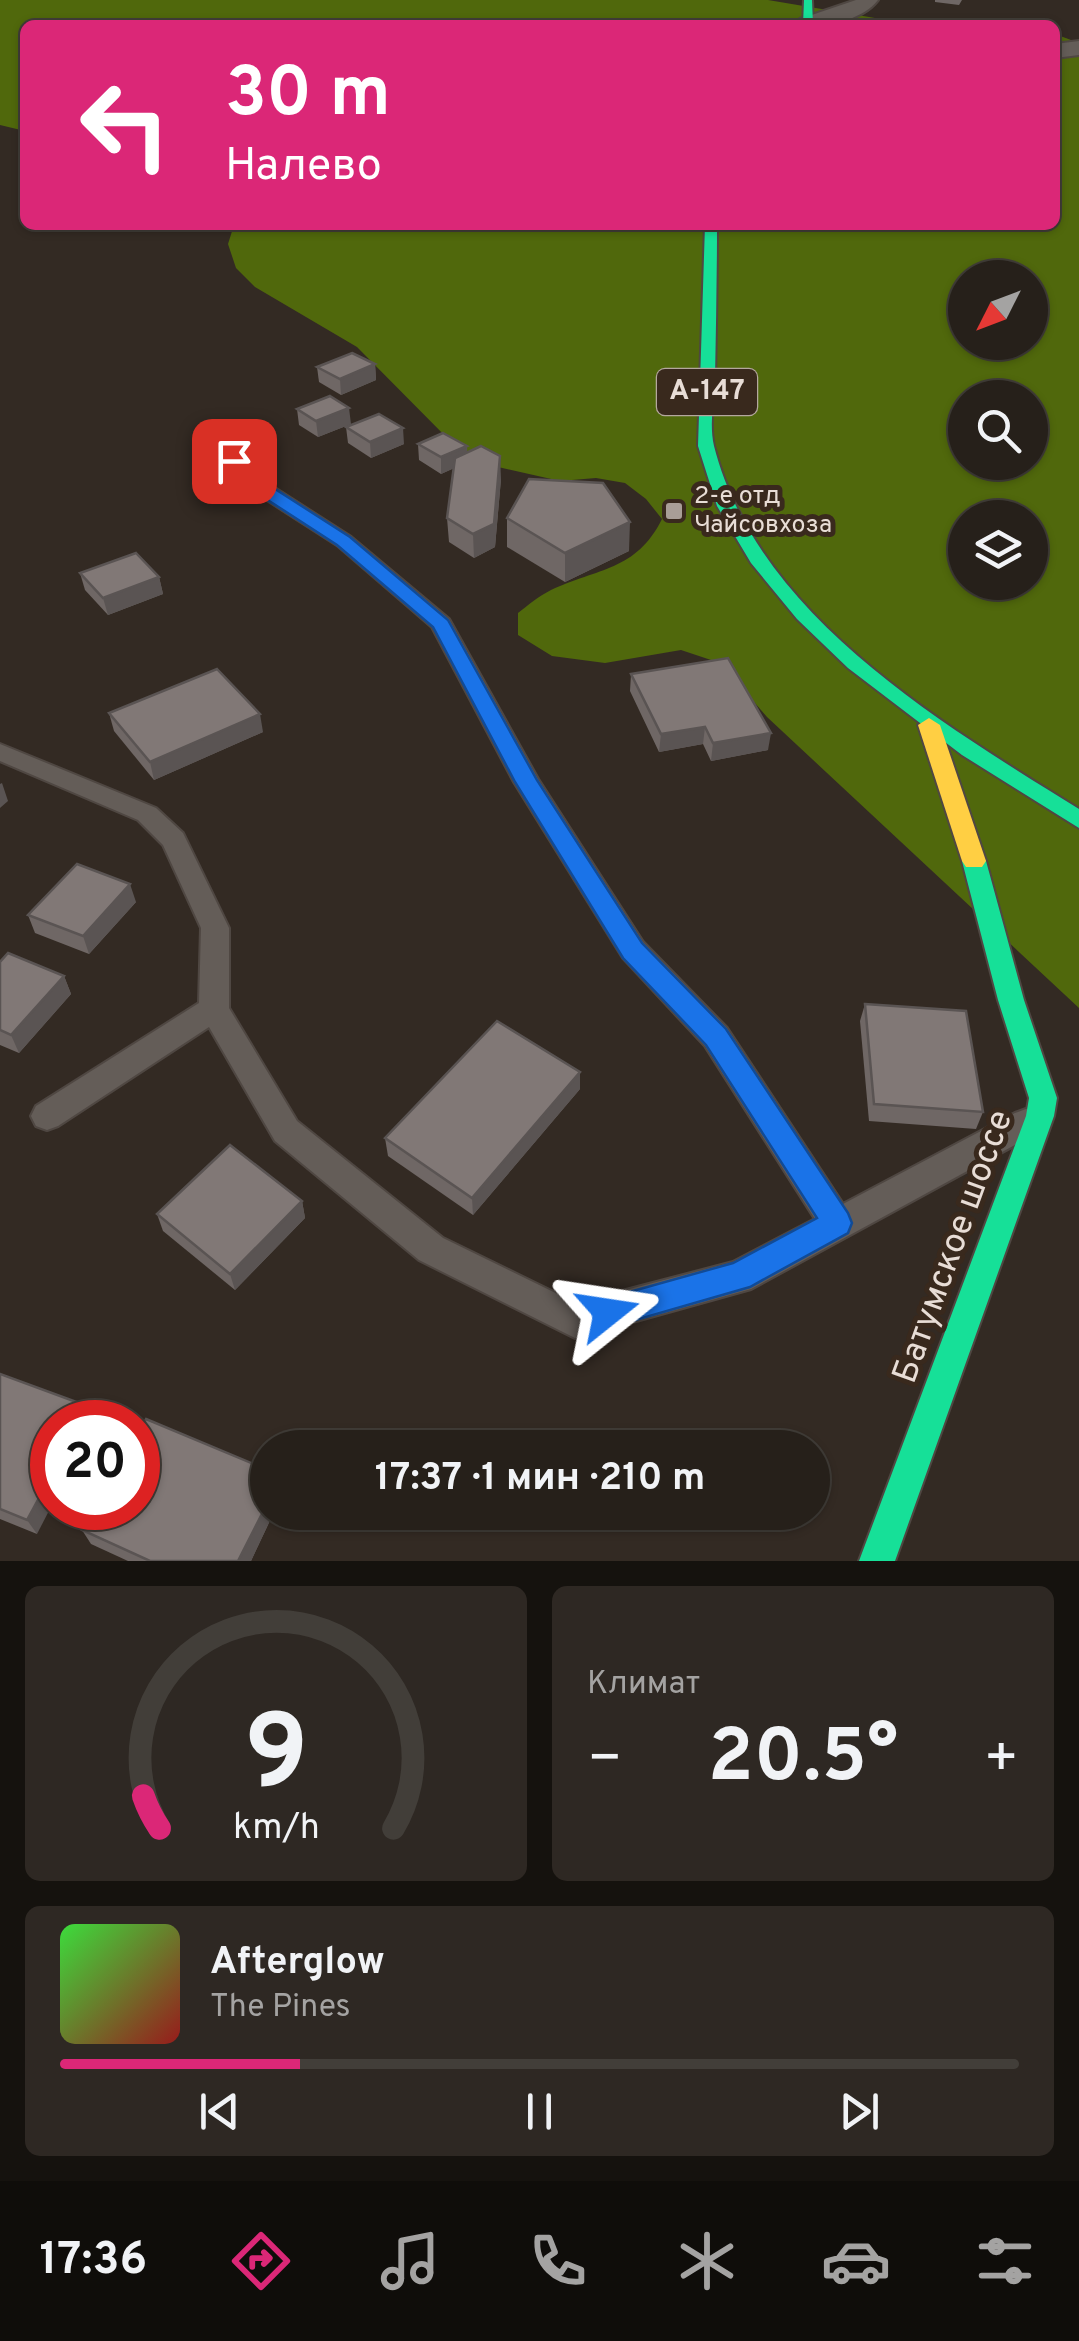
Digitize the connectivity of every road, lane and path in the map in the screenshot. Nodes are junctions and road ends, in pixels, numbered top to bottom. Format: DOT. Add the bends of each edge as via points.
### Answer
graph roads {
  1 [pos="868,0"];
  2 [pos="823,20"];
  3 [pos="711,230"];
  4 [pos="234,461"];
  5 [pos="928,725"];
  6 [pos="0,752"];
  7 [pos="1079,820"];
  8 [pos="214,1009"];
  9 [pos="46,1116"];
  10 [pos="1040,1116"];
  11 [pos="837,1223"];
  12 [pos="877,1561"];
  1 -- 2 [label="street"];
  3 -- 5 [label="main road, А-147" via="706,443 722,499 776,586"];
  4 -- 11 [label="lane" via="249,480 344,541 441,624 526,782 632,950 716,1037"];
  5 -- 7 [label="main road, А-147"];
  5 -- 10 [label="main road, Батумское шоссе" via="1043,1098"];
  6 -- 8 [label="lane" via="147,814 174,840 215,928"];
  8 -- 9 [label="lane"];
  8 -- 11 [label="lane" via="286,1132 431,1249 575,1321 739,1277"];
  10 -- 11 [label="lane"];
  10 -- 12 [label="main road, Батумское шоссе"];
}
